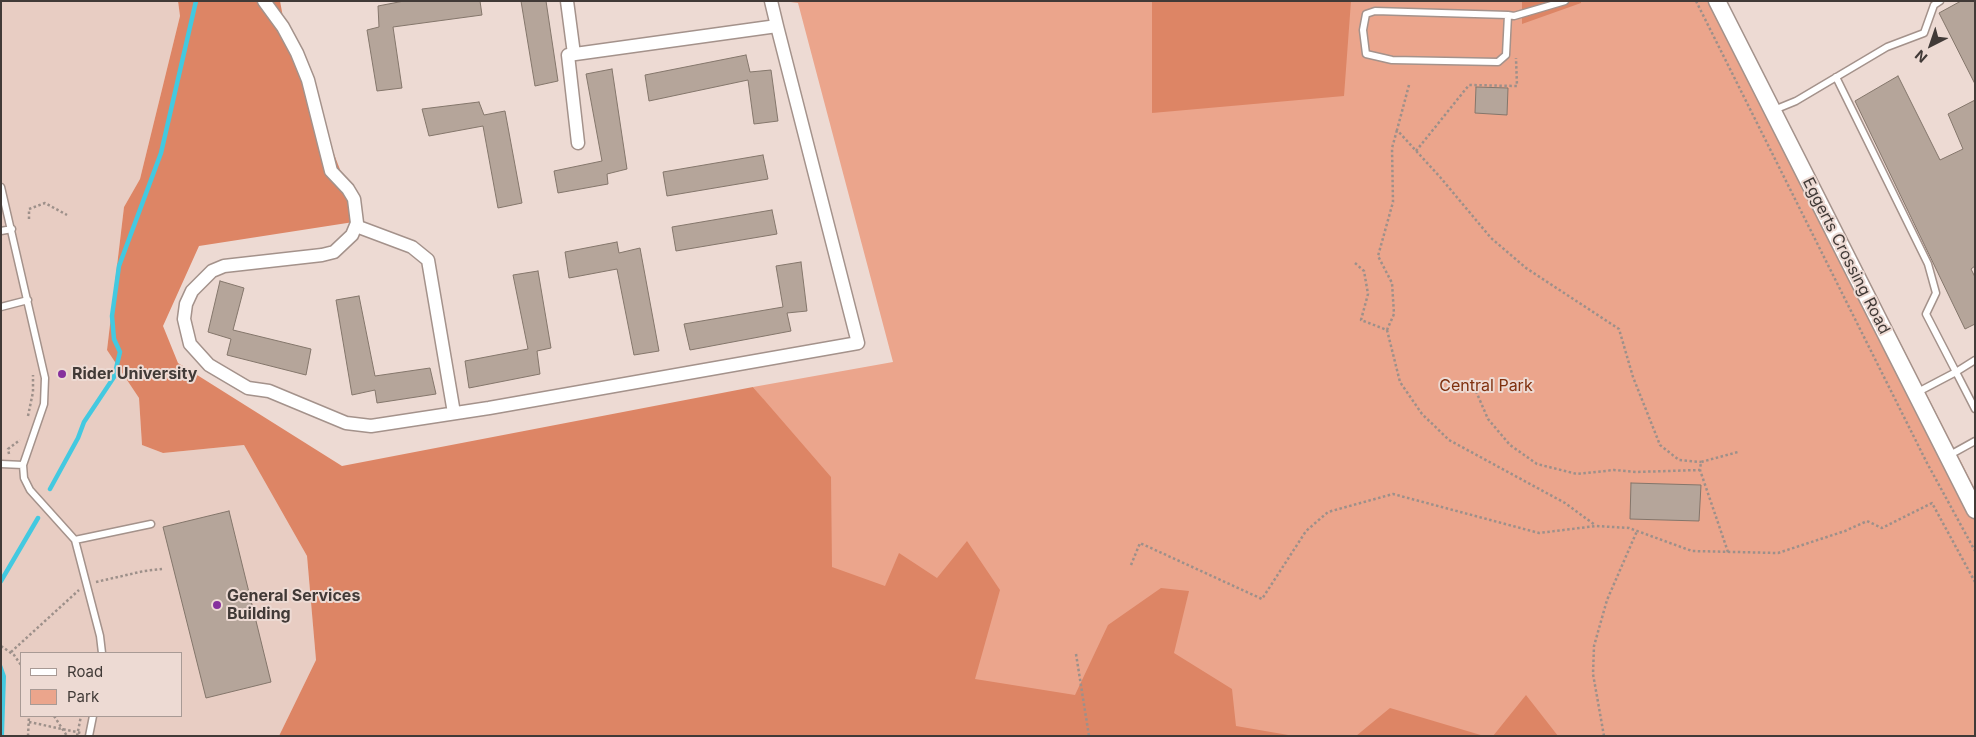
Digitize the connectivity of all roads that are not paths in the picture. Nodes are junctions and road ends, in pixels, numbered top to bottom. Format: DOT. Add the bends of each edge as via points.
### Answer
graph roads {
  1 [pos="567,1"];
  2 [pos="771,1"];
  3 [pos="1565,1"];
  4 [pos="1717,1"];
  5 [pos="1940,1"];
  6 [pos="266,2"];
  7 [pos="1508,15"];
  8 [pos="777,26"];
  9 [pos="574,54"];
  10 [pos="1836,77"];
  11 [pos="1773,110"];
  12 [pos="578,143"];
  13 [pos="1,187"];
  14 [pos="356,226"];
  15 [pos="12,229"];
  16 [pos="1,231"];
  17 [pos="28,300"];
  18 [pos="1,307"];
  19 [pos="1975,360"];
  20 [pos="1956,372"];
  21 [pos="1915,393"];
  22 [pos="1975,409"];
  23 [pos="454,413"];
  24 [pos="1975,441"];
  25 [pos="1947,456"];
  26 [pos="1,464"];
  27 [pos="23,465"];
  28 [pos="1975,510"];
  29 [pos="152,524"];
  30 [pos="75,540"];
  31 [pos="102,652"];
  32 [pos="93,717"];
  33 [pos="89,735"];
  1 -- 9 [label="street"];
  2 -- 8 [label="street"];
  3 -- 7 [label="lane" via="1544,9"];
  4 -- 11 [label="street, Eggerts Crossing Road"];
  5 -- 10 [label="lane" via="1934,5 1924,33 1887,47"];
  6 -- 14 [label="street" via="283,27 306,75 331,171 354,199"];
  7 -- 7 [label="lane" via="1375,11 1366,14 1363,30 1366,54 1392,60 1498,62 1506,54"];
  8 -- 9 [label="street"];
  8 -- 23 [label="street" via="858,342"];
  9 -- 12 [label="street" via="568,55"];
  10 -- 11 [label="lane"];
  10 -- 20 [label="lane" via="1928,264 1936,293 1926,314"];
  11 -- 21 [label="street, Eggerts Crossing Road"];
  13 -- 15 [label="lane"];
  14 -- 23 [label="street" via="412,247 428,260"];
  14 -- 23 [label="street" via="348,240 334,252 224,266 212,271 192,291 186,304 185,331 190,344 208,365 248,388 269,391 351,424 371,426"];
  15 -- 16 [label="lane"];
  15 -- 17 [label="lane"];
  17 -- 18 [label="lane"];
  17 -- 27 [label="lane" via="45,378 44,404"];
  19 -- 20 [label="lane"];
  20 -- 21 [label="lane"];
  20 -- 22 [label="lane"];
  21 -- 25 [label="street, Eggerts Crossing Road"];
  24 -- 25 [label="lane"];
  25 -- 28 [label="street, Eggerts Crossing Road"];
  26 -- 27 [label="lane"];
  27 -- 30 [label="lane" via="24,478 30,490"];
  29 -- 30 [label="lane"];
  30 -- 31 [label="lane"];
  32 -- 33 [label="lane"];
}
